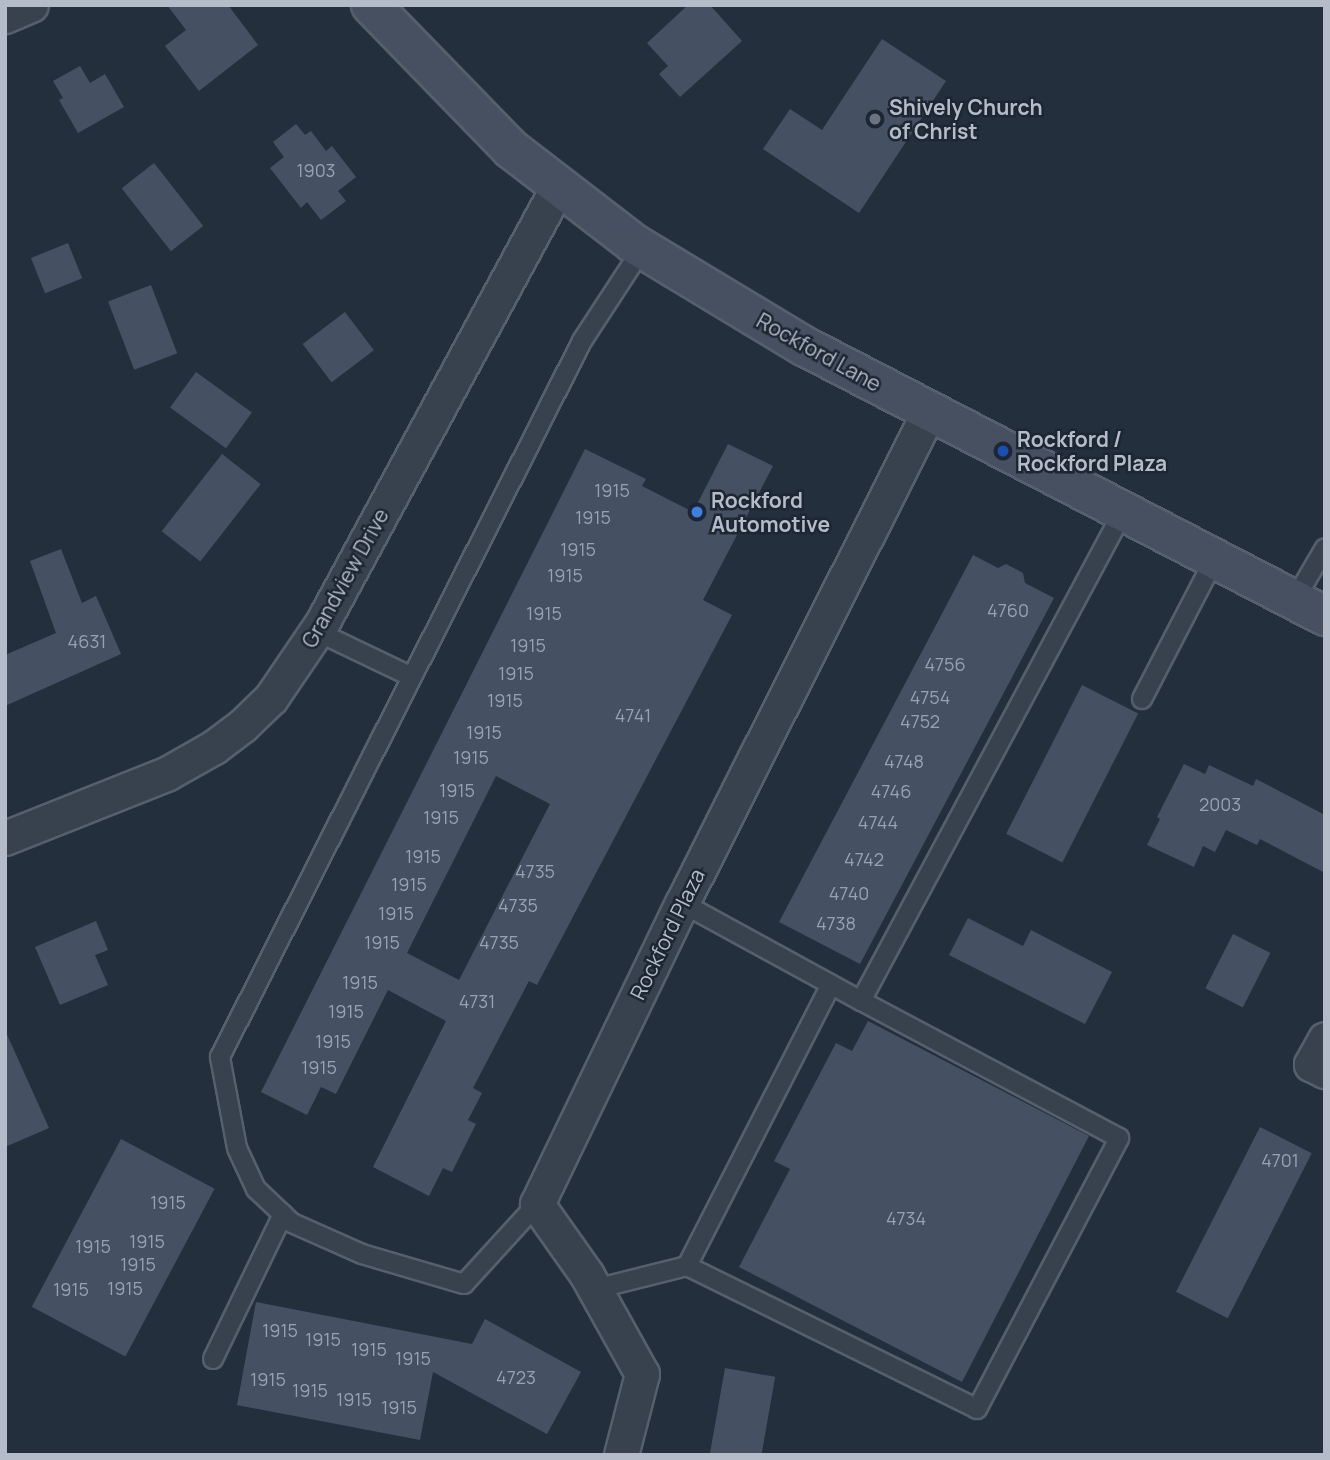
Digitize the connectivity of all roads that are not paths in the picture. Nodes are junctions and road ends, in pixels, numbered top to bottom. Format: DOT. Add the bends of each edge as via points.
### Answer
graph roads {
  1 [pos="31,5"];
  2 [pos="371,5"];
  3 [pos="5,16"];
  4 [pos="558,187"];
  5 [pos="642,249"];
  6 [pos="929,412"];
  7 [pos="1123,512"];
  8 [pos="1325,548"];
  9 [pos="1214,560"];
  10 [pos="1309,608"];
  11 [pos="316,631"];
  12 [pos="412,677"];
  13 [pos="1142,699"];
  14 [pos="5,838"];
  15 [pos="682,903"];
  16 [pos="831,985"];
  17 [pos="861,1001"];
  18 [pos="537,1204"];
  19 [pos="283,1214"];
  20 [pos="687,1266"];
  21 [pos="594,1289"];
  22 [pos="213,1359"];
  23 [pos="621,1455"];
  1 -- 3 [label="street"];
  2 -- 4 [label="main road, Rockford Lane" via="511,149"];
  4 -- 5 [label="main road, Rockford Lane"];
  4 -- 11 [label="street, Grandview Drive"];
  5 -- 6 [label="main road, Rockford Lane" via="804,346"];
  5 -- 12 [label="lane" via="582,341"];
  6 -- 7 [label="main road, Rockford Lane"];
  6 -- 15 [label="street, Rockford Plaza"];
  7 -- 9 [label="main road, Rockford Lane"];
  7 -- 17 [label="lane"];
  8 -- 10 [label="lane"];
  9 -- 10 [label="main road, Rockford Lane"];
  9 -- 13 [label="lane"];
  11 -- 12 [label="lane"];
  11 -- 14 [label="street, Grandview Drive" via="271,698 214,747 168,773"];
  12 -- 19 [label="lane" via="220,1056 237,1148 256,1189"];
  15 -- 16 [label="lane"];
  15 -- 18 [label="street, Rockford Plaza"];
  16 -- 17 [label="lane"];
  16 -- 20 [label="lane"];
  17 -- 20 [label="lane" via="1119,1138 977,1409"];
  18 -- 19 [label="lane" via="464,1284 362,1255 292,1223"];
  18 -- 21 [label="street"];
  19 -- 22 [label="lane"];
  20 -- 21 [label="lane"];
  21 -- 23 [label="street" via="642,1374"];
}
